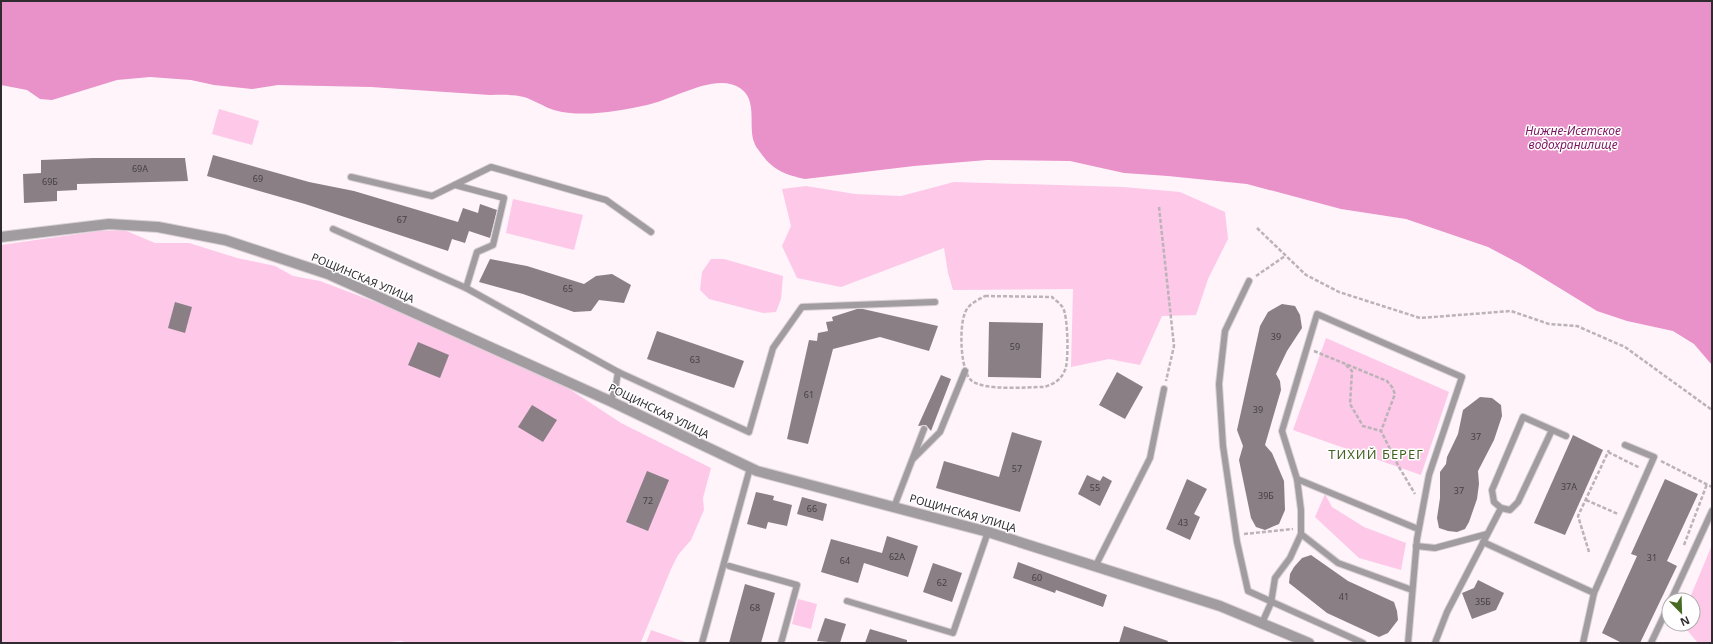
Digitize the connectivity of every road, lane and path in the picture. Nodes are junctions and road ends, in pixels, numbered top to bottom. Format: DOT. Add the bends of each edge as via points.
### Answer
graph roads {
  1 [pos="351,177"];
  2 [pos="455,185"];
  3 [pos="1159,207"];
  4 [pos="1257,228"];
  5 [pos="333,229"];
  6 [pos="651,232"];
  7 [pos="1,237"];
  8 [pos="1285,256"];
  9 [pos="1249,281"];
  10 [pos="466,288"];
  11 [pos="935,302"];
  12 [pos="1321,354"];
  13 [pos="1346,364"];
  14 [pos="965,371"];
  15 [pos="618,372"];
  16 [pos="1164,389"];
  17 [pos="610,401"];
  18 [pos="1712,410"];
  19 [pos="924,429"];
  20 [pos="1552,430"];
  21 [pos="1381,431"];
  22 [pos="1566,436"];
  23 [pos="1625,445"];
  24 [pos="1654,457"];
  25 [pos="913,459"];
  26 [pos="750,468"];
  27 [pos="1637,475"];
  28 [pos="1298,479"];
  29 [pos="1712,487"];
  30 [pos="1586,500"];
  31 [pos="894,506"];
  32 [pos="1423,506"];
  33 [pos="1501,508"];
  34 [pos="1621,508"];
  35 [pos="1712,511"];
  36 [pos="1418,529"];
  37 [pos="1301,531"];
  38 [pos="988,532"];
  39 [pos="1487,534"];
  40 [pos="1236,535"];
  41 [pos="1483,542"];
  42 [pos="1416,546"];
  43 [pos="1589,552"];
  44 [pos="729,566"];
  45 [pos="1095,567"];
  46 [pos="1412,590"];
  47 [pos="1675,592"];
  48 [pos="1594,593"];
  49 [pos="846,601"];
  50 [pos="1272,603"];
  51 [pos="1262,623"];
  52 [pos="1661,623"];
  53 [pos="702,643"];
  54 [pos="781,643"];
  55 [pos="1309,643"];
  56 [pos="1363,643"];
  57 [pos="1408,643"];
  58 [pos="1435,643"];
  59 [pos="1583,643"];
  60 [pos="1652,643"];
  1 -- 2 [label="lane" via="432,196"];
  2 -- 6 [label="lane" via="491,167 606,200"];
  2 -- 10 [label="lane" via="504,198 493,245 477,252"];
  3 -- 16 [label="path" via="1174,346"];
  4 -- 8 [label="path"];
  5 -- 10 [label="lane"];
  7 -- 17 [label="street, РОЩИНСКАЯ УЛИЦА" via="109,224 158,227 225,240 328,274"];
  8 -- 9 [label="path"];
  8 -- 18 [label="path" via="1306,275 1339,292 1420,318 1510,311 1549,324 1577,326 1625,347"];
  9 -- 40 [label="lane" via="1225,331 1219,384 1223,446"];
  10 -- 15 [label="lane"];
  11 -- 15 [label="lane" via="802,307 773,348 749,432"];
  12 -- 13 [label="path"];
  13 -- 21 [label="path" via="1352,372 1350,404 1363,426"];
  13 -- 21 [label="path" via="1387,381 1392,387 1395,394"];
  14 -- 14 [label="path" via="962,359 963,320 965,312 973,303 986,296 1052,297 1063,307 1067,321 1066,368 1054,384 1044,387 985,386 973,382"];
  14 -- 25 [label="lane" via="940,432"];
  15 -- 17 [label="lane" via="615,391"];
  16 -- 45 [label="lane" via="1150,458"];
  17 -- 26 [label="street, РОЩИНСКАЯ УЛИЦА"];
  19 -- 25 [label="lane"];
  20 -- 22 [label="lane"];
  20 -- 33 [label="lane" via="1518,502 1510,510"];
  20 -- 33 [label="lane" via="1523,417 1492,490 1494,502"];
  21 -- 32 [label="path"];
  23 -- 24 [label="lane"];
  24 -- 29 [label="path"];
  24 -- 48 [label="lane"];
  25 -- 31 [label="lane"];
  26 -- 31 [label="street, РОЩИНСКАЯ УЛИЦА"];
  26 -- 53 [label="lane"];
  27 -- 30 [label="path" via="1640,468 1609,451"];
  28 -- 32 [label="lane" via="1282,431 1317,314 1462,377 1429,475"];
  28 -- 36 [label="lane"];
  28 -- 37 [label="lane"];
  30 -- 34 [label="path" via="1618,515"];
  30 -- 43 [label="path" via="1578,516"];
  31 -- 38 [label="street, РОЩИНСКАЯ УЛИЦА"];
  32 -- 36 [label="lane"];
  33 -- 39 [label="lane"];
  35 -- 47 [label="lane"];
  36 -- 42 [label="lane"];
  37 -- 40 [label="path"];
  37 -- 46 [label="lane" via="1338,563"];
  37 -- 50 [label="lane" via="1290,558 1274,578"];
  38 -- 45 [label="street, РОЩИНСКАЯ УЛИЦА"];
  38 -- 49 [label="lane" via="953,633"];
  39 -- 41 [label="lane"];
  39 -- 42 [label="lane" via="1435,548"];
  40 -- 50 [label="lane" via="1248,591"];
  41 -- 48 [label="lane"];
  41 -- 58 [label="lane"];
  42 -- 46 [label="lane"];
  44 -- 54 [label="lane" via="797,584"];
  45 -- 51 [label="street, РОЩИНСКАЯ УЛИЦА" via="1220,606"];
  46 -- 57 [label="lane"];
  48 -- 59 [label="lane"];
  50 -- 51 [label="lane"];
  50 -- 56 [label="lane"];
  51 -- 55 [label="street, РОЩИНСКАЯ УЛИЦА"];
  52 -- 60 [label="lane"];
}
